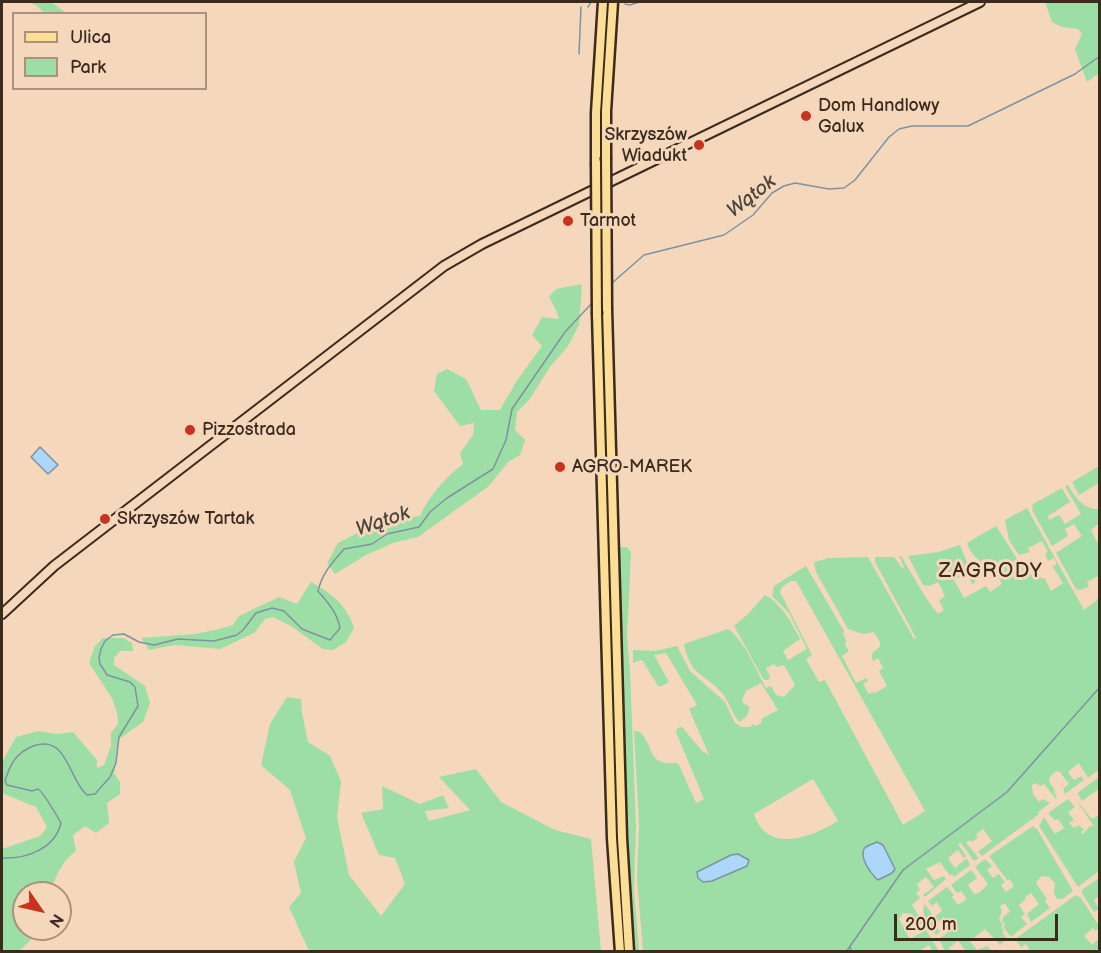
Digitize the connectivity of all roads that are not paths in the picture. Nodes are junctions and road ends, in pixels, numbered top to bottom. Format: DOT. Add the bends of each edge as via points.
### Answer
graph roads {
  1 [pos="603,2"];
  2 [pos="613,2"];
  3 [pos="980,2"];
  4 [pos="2,614"];
  5 [pos="620,951"];
  6 [pos="629,951"];
  1 -- 5 [label="main road, bridge" via="596,113 597,314 614,888"];
  2 -- 6 [label="main road, bridge" via="606,111 607,309"];
  3 -- 4 [label="street" via="444,266 54,566"];
}
